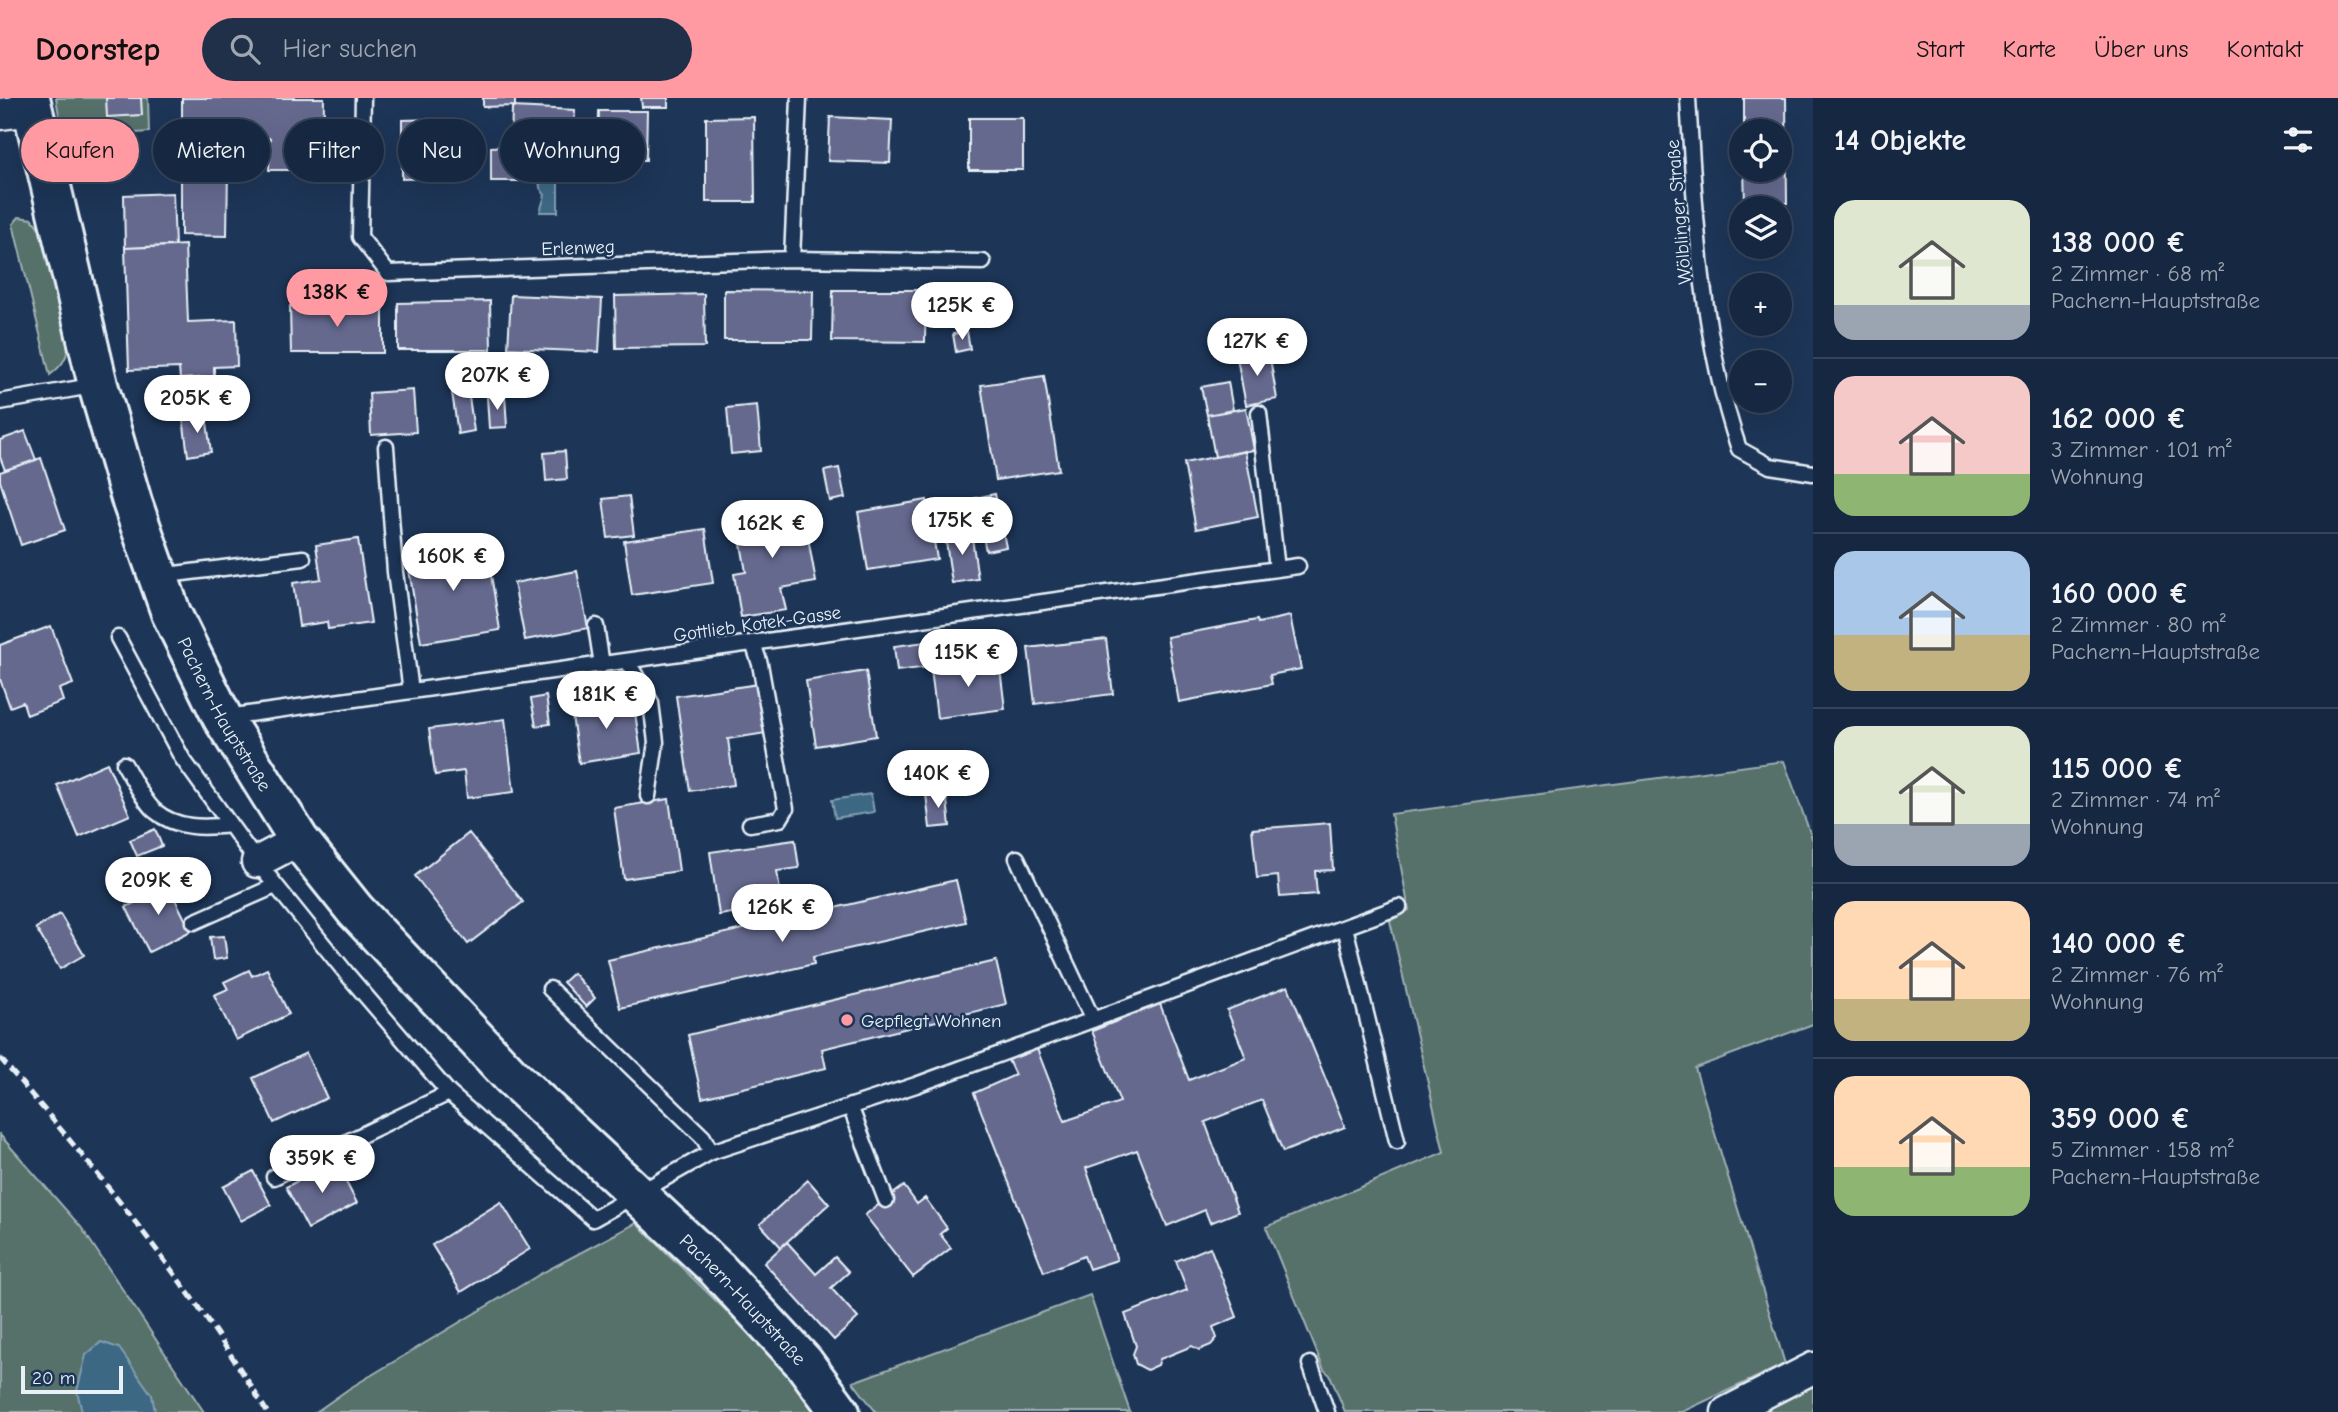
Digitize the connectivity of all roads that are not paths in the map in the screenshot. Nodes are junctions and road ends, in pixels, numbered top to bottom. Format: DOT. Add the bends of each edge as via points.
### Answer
graph roads {
  1 [pos="363,98"];
  2 [pos="799,98"];
  3 [pos="1688,98"];
  4 [pos="21,107"];
  5 [pos="792,259"];
  6 [pos="983,262"];
  7 [pos="98,385"];
  8 [pos="0,402"];
  9 [pos="1259,413"];
  10 [pos="386,447"];
  11 [pos="1813,473"];
  12 [pos="303,558"];
  13 [pos="1298,566"];
  14 [pos="1278,569"];
  15 [pos="158,576"];
  16 [pos="596,626"];
  17 [pos="118,638"];
  18 [pos="753,643"];
  19 [pos="628,662"];
  20 [pos="602,665"];
  21 [pos="411,691"];
  22 [pos="222,717"];
  23 [pos="124,764"];
  24 [pos="648,796"];
  25 [pos="750,824"];
  26 [pos="230,825"];
  27 [pos="299,840"];
  28 [pos="1017,858"];
  29 [pos="257,862"];
  30 [pos="275,886"];
  31 [pos="1399,908"];
  32 [pos="194,922"];
  33 [pos="1345,928"];
  34 [pos="550,989"];
  35 [pos="1093,1020"];
  36 [pos="449,1093"];
  37 [pos="850,1106"];
  38 [pos="1397,1141"];
  39 [pos="711,1152"];
  40 [pos="274,1177"];
  41 [pos="638,1193"];
  42 [pos="886,1200"];
  43 [pos="1310,1364"];
  44 [pos="1813,1368"];
  45 [pos="840,1412"];
  46 [pos="1327,1412"];
  47 [pos="1727,1412"];
  1 -- 5 [label="lane, Erlenweg" via="360,237 388,273"];
  2 -- 5 [label="lane"];
  3 -- 11 [label="lane, Wölblinger Straße" via="1696,239 1728,416 1739,449 1770,466"];
  4 -- 7 [label="main road, Pachern-Hauptstraße"];
  5 -- 6 [label="lane"];
  7 -- 8 [label="lane"];
  7 -- 15 [label="main road, Pachern-Hauptstraße" via="131,502"];
  9 -- 14 [label="lane"];
  10 -- 21 [label="lane"];
  12 -- 15 [label="lane"];
  13 -- 14 [label="lane, Gottlieb Kotek-Gasse"];
  14 -- 18 [label="lane, Gottlieb Kotek-Gasse"];
  15 -- 22 [label="main road, Pachern-Hauptstraße"];
  16 -- 20 [label="lane"];
  17 -- 26 [label="lane" via="182,758"];
  18 -- 19 [label="lane, Gottlieb Kotek-Gasse"];
  18 -- 25 [label="lane" via="786,809 780,819"];
  19 -- 20 [label="lane, Gottlieb Kotek-Gasse"];
  19 -- 24 [label="lane" via="651,703 656,742"];
  20 -- 21 [label="lane, Gottlieb Kotek-Gasse"];
  21 -- 22 [label="lane, Gottlieb Kotek-Gasse"];
  22 -- 27 [label="main road, Pachern-Hauptstraße"];
  23 -- 26 [label="lane" via="154,811 182,826"];
  26 -- 29 [label="lane"];
  27 -- 29 [label="street"];
  27 -- 41 [label="main road, Pachern-Hauptstraße" via="355,910 482,1046"];
  28 -- 35 [label="lane"];
  29 -- 30 [label="lane"];
  30 -- 32 [label="lane"];
  30 -- 36 [label="lane"];
  31 -- 33 [label="lane"];
  33 -- 35 [label="lane"];
  33 -- 38 [label="lane"];
  34 -- 39 [label="lane" via="703,1137"];
  35 -- 37 [label="lane"];
  36 -- 40 [label="lane"];
  36 -- 41 [label="lane" via="593,1219"];
  37 -- 39 [label="lane"];
  37 -- 42 [label="lane"];
  39 -- 41 [label="lane"];
  41 -- 45 [label="main road, Pachern-Hauptstraße" via="804,1363"];
  43 -- 46 [label="lane"];
  44 -- 47 [label="street"];
}
